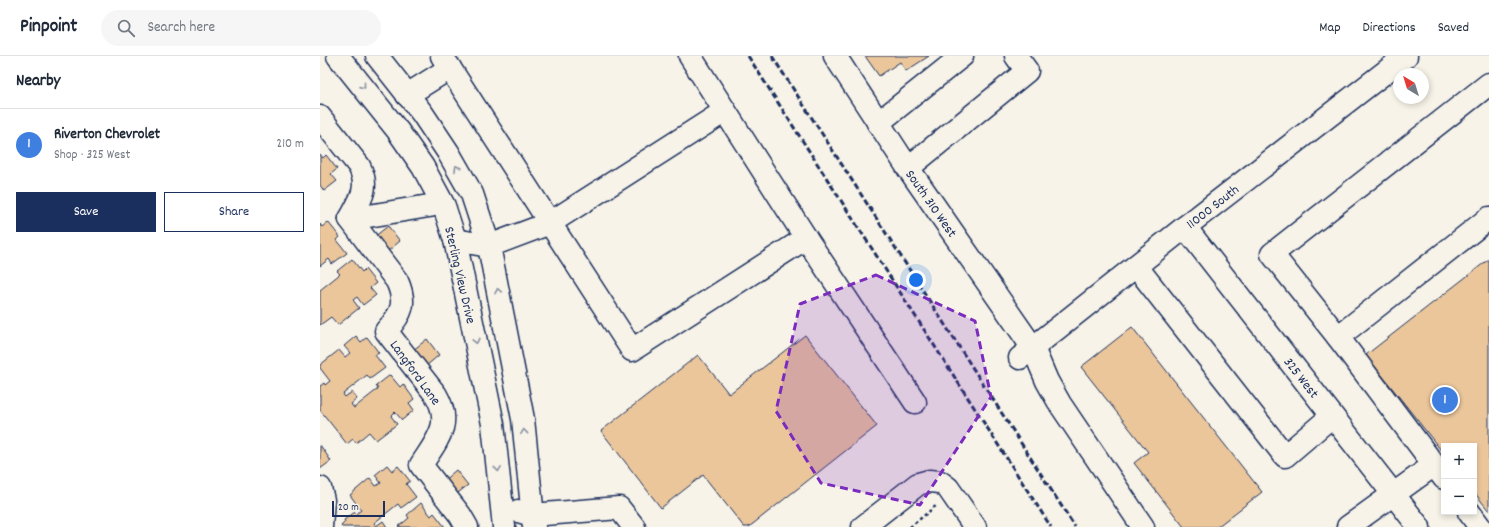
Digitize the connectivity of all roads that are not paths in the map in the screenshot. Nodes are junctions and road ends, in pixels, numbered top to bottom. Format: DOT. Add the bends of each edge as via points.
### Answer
graph roads {
  1 [pos="338,56"];
  2 [pos="376,56"];
  3 [pos="690,56"];
  4 [pos="835,56"];
  5 [pos="962,56"];
  6 [pos="1016,56"];
  7 [pos="1406,56"];
  8 [pos="446,62"];
  9 [pos="1489,84"];
  10 [pos="407,94"];
  11 [pos="726,111"];
  12 [pos="320,117"];
  13 [pos="878,123"];
  14 [pos="908,168"];
  15 [pos="442,203"];
  16 [pos="350,218"];
  17 [pos="1489,218"];
  18 [pos="550,223"];
  19 [pos="1185,227"];
  20 [pos="806,238"];
  21 [pos="455,240"];
  22 [pos="489,246"];
  23 [pos="1136,266"];
  24 [pos="1338,337"];
  25 [pos="1027,353"];
  26 [pos="915,402"];
  27 [pos="1332,416"];
  28 [pos="1439,471"];
  29 [pos="320,488"];
  30 [pos="1394,495"];
  31 [pos="1471,515"];
  32 [pos="503,517"];
  33 [pos="533,521"];
  34 [pos="320,527"];
  35 [pos="467,527"];
  36 [pos="634,527"];
  37 [pos="864,527"];
  38 [pos="975,527"];
  39 [pos="1143,527"];
  40 [pos="1348,527"];
  41 [pos="1419,527"];
  42 [pos="1480,527"];
  1 -- 15 [label="street, Sterling View Drive, one-way" via="398,131 423,167"];
  2 -- 10 [label="street"];
  3 -- 11 [label="street"];
  4 -- 13 [label="street, South 310 West"];
  5 -- 13 [label="street"];
  6 -- 14 [label="street" via="1027,71"];
  7 -- 19 [label="street, 11000 South"];
  8 -- 10 [label="street"];
  8 -- 18 [label="street"];
  9 -- 24 [label="street" via="1272,254"];
  22 -- 10 [label="street, one-way" via="472,194 448,152"];
  11 -- 18 [label="street"];
  11 -- 20 [label="street"];
  12 -- 16 [label="street" via="363,174 364,191"];
  13 -- 14 [label="street, South 310 West"];
  14 -- 25 [label="street, South 310 West"];
  15 -- 16 [label="street"];
  15 -- 21 [label="street, Sterling View Drive"];
  16 -- 35 [label="street, Langford Lane" via="397,280 401,289 402,309 398,318 386,331 436,395 442,405 444,416 439,438 422,465"];
  17 -- 24 [label="street"];
  18 -- 20 [label="street" via="632,350"];
  18 -- 22 [label="street"];
  19 -- 23 [label="street, 11000 South"];
  19 -- 27 [label="street, 325 West"];
  20 -- 26 [label="street"];
  21 -- 22 [label="street"];
  21 -- 32 [label="street, Sterling View Drive, one-way" via="493,424"];
  33 -- 22 [label="street, one-way" via="523,419"];
  23 -- 25 [label="street, 11000 South"];
  23 -- 27 [label="street" via="1285,456"];
  24 -- 28 [label="street"];
  25 -- 39 [label="street, South 310 West"];
  27 -- 30 [label="street, 325 West"];
  28 -- 30 [label="street"];
  29 -- 34 [label="street" via="323,500"];
  30 -- 40 [label="street"];
  30 -- 41 [label="street, 325 West"];
  31 -- 42 [label="street"];
  32 -- 33 [label="street"];
  33 -- 36 [label="street" via="619,508"];
  37 -- 38 [label="street" via="918,484 929,481 941,492 948,488"];
}
